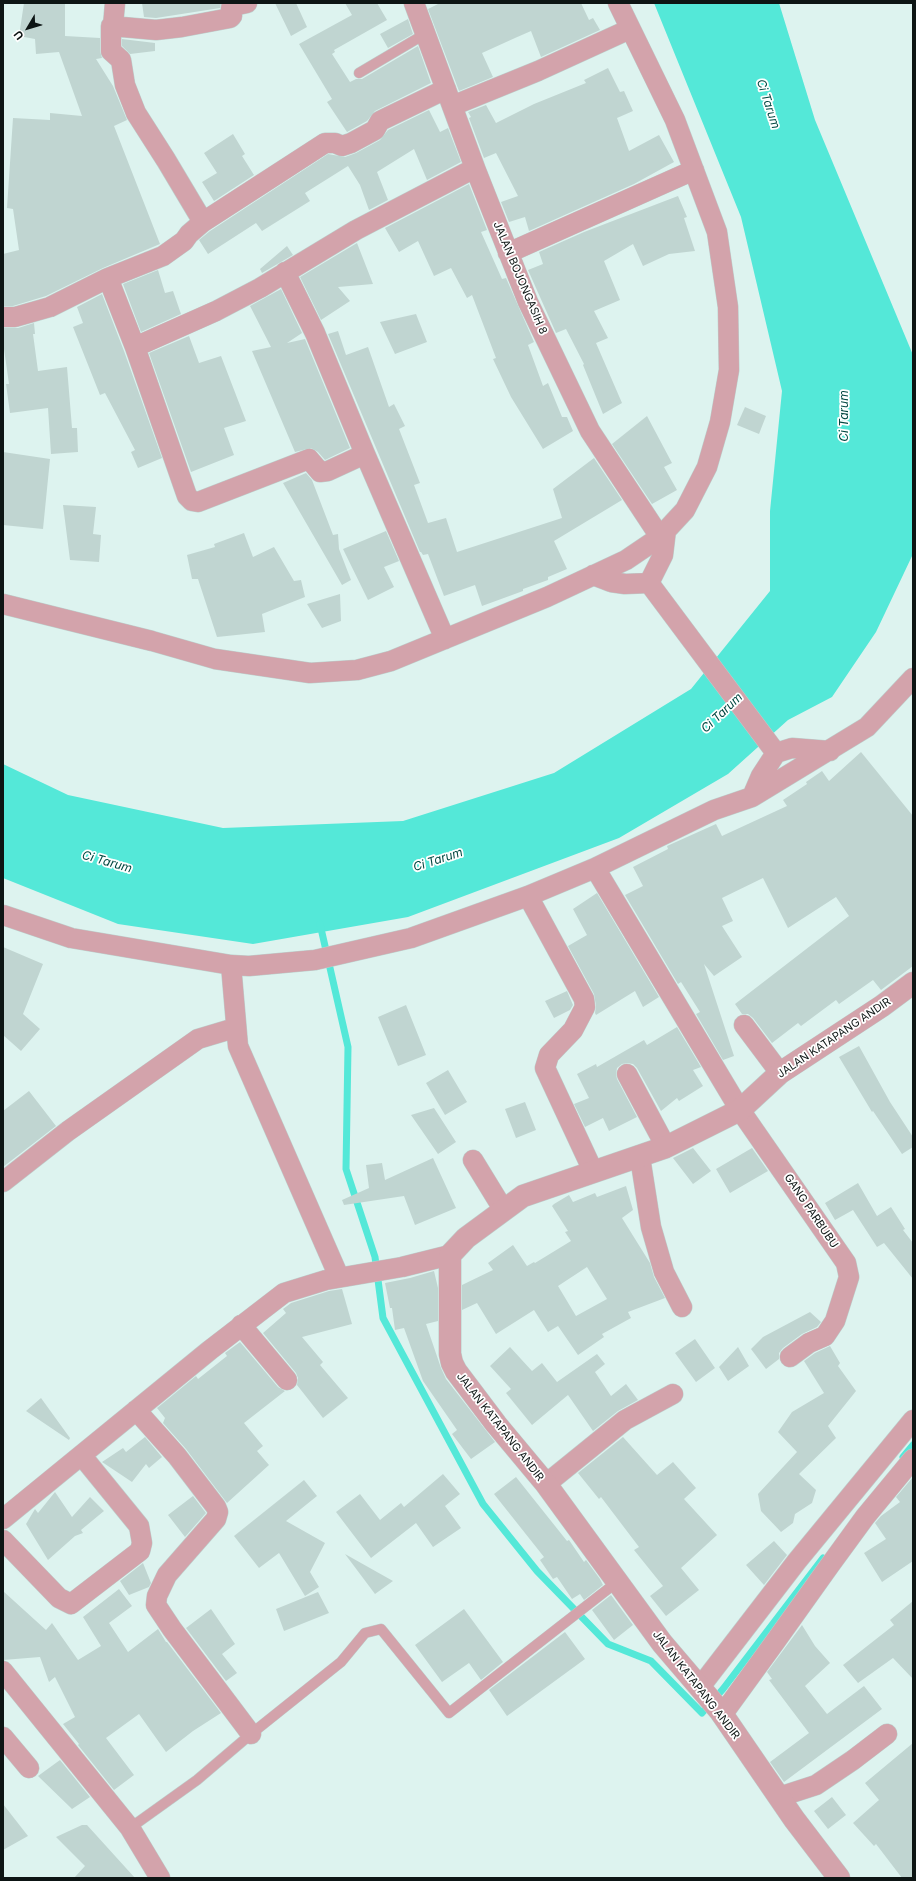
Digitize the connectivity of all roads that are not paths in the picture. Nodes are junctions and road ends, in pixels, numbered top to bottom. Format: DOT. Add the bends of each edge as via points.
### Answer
graph roads {
  1 [pos="115,3"];
  2 [pos="247,3"];
  3 [pos="414,3"];
  4 [pos="618,3"];
  5 [pos="113,26"];
  6 [pos="630,29"];
  7 [pos="425,34"];
  8 [pos="359,73"];
  9 [pos="449,98"];
  10 [pos="474,168"];
  11 [pos="694,170"];
  12 [pos="203,222"];
  13 [pos="508,253"];
  14 [pos="285,272"];
  15 [pos="108,278"];
  16 [pos="3,317"];
  17 [pos="135,347"];
  18 [pos="365,454"];
  19 [pos="663,533"];
  20 [pos="593,575"];
  21 [pos="650,584"];
  22 [pos="3,604"];
  23 [pos="445,639"];
  24 [pos="913,678"];
  25 [pos="830,751"];
  26 [pos="776,753"];
  27 [pos="752,797"];
  28 [pos="595,868"];
  29 [pos="528,896"];
  30 [pos="3,914"];
  31 [pos="231,965"];
  32 [pos="913,983"];
  33 [pos="744,1025"];
  34 [pos="236,1030"];
  35 [pos="780,1073"];
  36 [pos="627,1074"];
  37 [pos="740,1110"];
  38 [pos="666,1146"];
  39 [pos="640,1156"];
  40 [pos="473,1160"];
  41 [pos="593,1171"];
  42 [pos="3,1182"];
  43 [pos="503,1209"];
  44 [pos="450,1255"];
  45 [pos="339,1277"];
  46 [pos="682,1307"];
  47 [pos="241,1325"];
  48 [pos="790,1356"];
  49 [pos="287,1380"];
  50 [pos="673,1394"];
  51 [pos="136,1410"];
  52 [pos="913,1420"];
  53 [pos="82,1456"];
  54 [pos="912,1464"];
  55 [pos="546,1484"];
  56 [pos="3,1519"];
  57 [pos="3,1540"];
  58 [pos="617,1582"];
  59 [pos="3,1671"];
  60 [pos="712,1702"];
  61 [pos="251,1734"];
  62 [pos="887,1734"];
  63 [pos="3,1737"];
  64 [pos="29,1768"];
  65 [pos="779,1797"];
  66 [pos="130,1828"];
  67 [pos="160,1878"];
  68 [pos="839,1878"];
  1 -- 5 [label="street"];
  2 -- 5 [label="street" via="233,6 230,18 182,27 156,30"];
  3 -- 7 [label="street, JALAN BOJONGASIH 8"];
  4 -- 6 [label="street"];
  5 -- 12 [label="street" via="111,51 121,60 125,85 136,113"];
  6 -- 9 [label="street" via="538,71"];
  6 -- 11 [label="street" via="675,120"];
  7 -- 8 [label="lane"];
  7 -- 9 [label="street, JALAN BOJONGASIH 8"];
  9 -- 10 [label="street, JALAN BOJONGASIH 8"];
  9 -- 12 [label="street" via="380,121 375,130 352,143 342,146 325,143"];
  10 -- 13 [label="street, JALAN BOJONGASIH 8"];
  10 -- 14 [label="street" via="356,230"];
  11 -- 13 [label="street"];
  11 -- 19 [label="street" via="717,232 728,307 729,370 720,422 706,467 685,510"];
  12 -- 15 [label="street" via="184,241 163,256"];
  13 -- 19 [label="street, JALAN BOJONGASIH 8" via="528,302 590,431"];
  14 -- 17 [label="street" via="216,311"];
  14 -- 18 [label="street" via="315,333"];
  15 -- 16 [label="street" via="50,307 16,317"];
  15 -- 17 [label="street"];
  17 -- 18 [label="street" via="187,496 192,501 198,502 309,459 320,472 328,471"];
  18 -- 23 [label="street"];
  19 -- 20 [label="street" via="626,560"];
  19 -- 21 [label="street" via="663,555"];
  20 -- 21 [label="street" via="611,582"];
  20 -- 23 [label="street"];
  21 -- 26 [label="street"];
  22 -- 23 [label="street" via="216,659 310,672 357,670 391,661"];
  24 -- 25 [label="street" via="868,727"];
  25 -- 26 [label="street" via="792,748"];
  25 -- 27 [label="street"];
  26 -- 27 [label="street" via="761,776"];
  27 -- 28 [label="street" via="714,810"];
  28 -- 29 [label="street"];
  28 -- 37 [label="street, GANG PARBUBU"];
  29 -- 31 [label="street" via="411,938 314,960 249,966"];
  29 -- 41 [label="street" via="584,999 585,1007 573,1030 549,1055 545,1068"];
  30 -- 31 [label="street" via="71,938"];
  31 -- 34 [label="street"];
  32 -- 35 [label="street, JALAN KATAPANG ANDIR"];
  33 -- 35 [label="street"];
  34 -- 42 [label="street" via="198,1039 68,1131"];
  34 -- 45 [label="street" via="238,1046"];
  35 -- 37 [label="street, JALAN KATAPANG ANDIR"];
  36 -- 38 [label="street"];
  37 -- 38 [label="street, JALAN KATAPANG ANDIR"];
  37 -- 48 [label="street, GANG PARBUBU" via="846,1262 849,1277 835,1321 825,1336"];
  38 -- 39 [label="street, JALAN KATAPANG ANDIR"];
  39 -- 41 [label="street, JALAN KATAPANG ANDIR"];
  39 -- 46 [label="street" via="651,1227 664,1272"];
  40 -- 43 [label="street"];
  41 -- 43 [label="street, JALAN KATAPANG ANDIR" via="523,1196"];
  43 -- 44 [label="street, JALAN KATAPANG ANDIR" via="466,1238"];
  44 -- 45 [label="street" via="402,1267"];
  44 -- 55 [label="street, JALAN KATAPANG ANDIR" via="449,1314 452,1363 496,1424"];
  45 -- 47 [label="street" via="284,1293"];
  47 -- 49 [label="street"];
  47 -- 51 [label="street"];
  50 -- 55 [label="street" via="625,1420"];
  51 -- 53 [label="street"];
  51 -- 61 [label="street" via="177,1456 218,1512 216,1520 167,1575 157,1596 156,1605"];
  52 -- 60 [label="street" via="797,1561"];
  53 -- 56 [label="street"];
  53 -- 57 [label="street" via="139,1526 142,1543 140,1552 71,1604 59,1598"];
  54 -- 60 [label="street" via="865,1517 776,1642"];
  55 -- 58 [label="street, JALAN KATAPANG ANDIR"];
  58 -- 60 [label="street, JALAN KATAPANG ANDIR" via="662,1643"];
  58 -- 61 [label="lane" via="449,1713 381,1629 365,1633 341,1662"];
  59 -- 66 [label="street"];
  60 -- 65 [label="street, JALAN KATAPANG ANDIR"];
  61 -- 66 [label="lane" via="197,1780"];
  62 -- 65 [label="street" via="816,1785"];
  63 -- 64 [label="street"];
  65 -- 68 [label="street, JALAN KATAPANG ANDIR"];
  66 -- 67 [label="street"];
}
